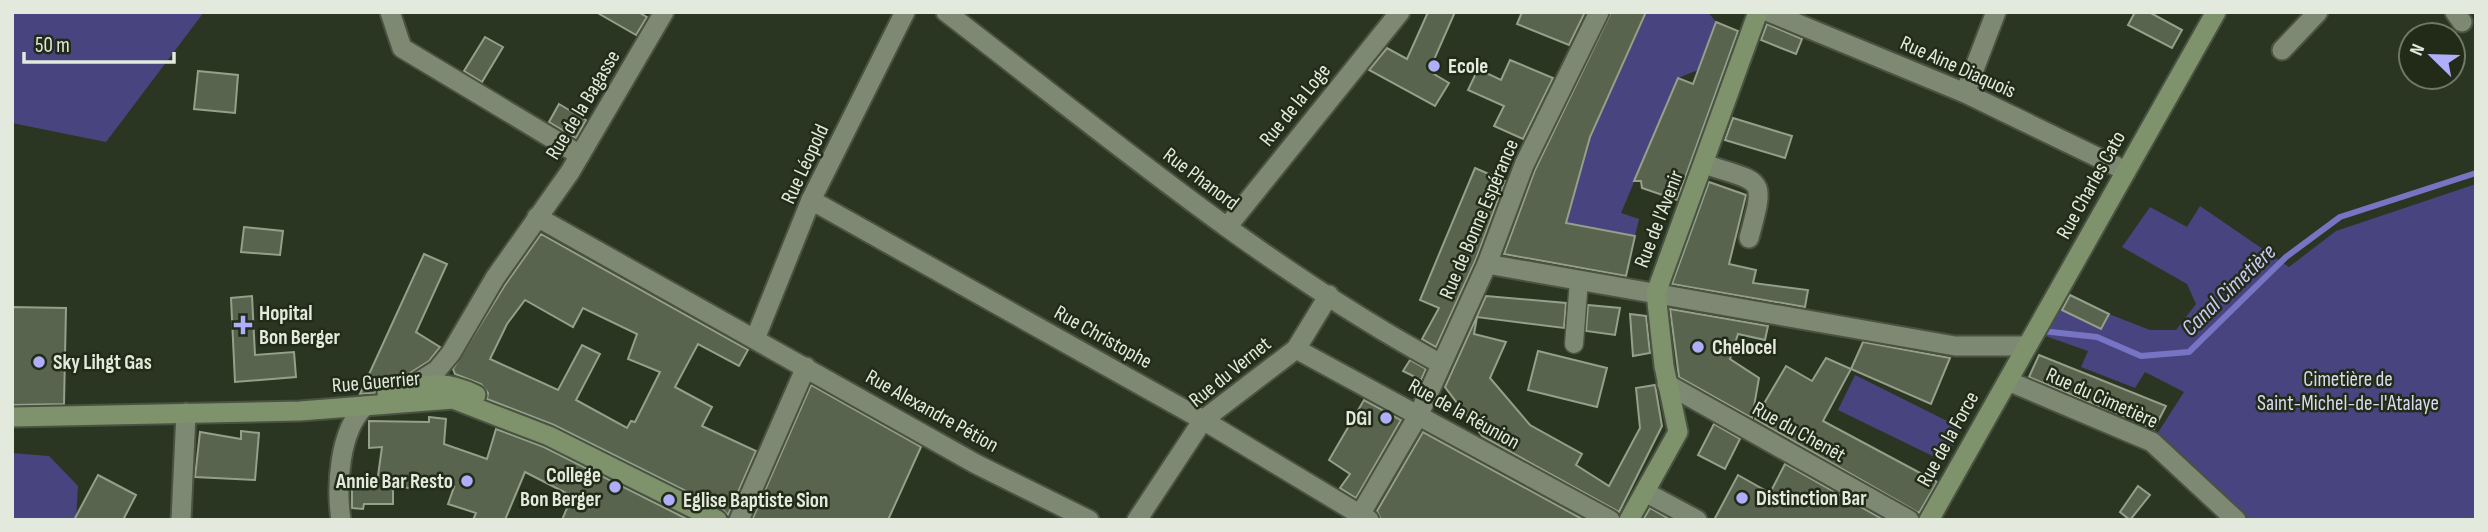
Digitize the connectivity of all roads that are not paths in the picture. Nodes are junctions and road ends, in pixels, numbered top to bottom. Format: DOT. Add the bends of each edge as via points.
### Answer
graph roads {
  1 [pos="390,12"];
  2 [pos="664,12"];
  3 [pos="905,12"];
  4 [pos="946,12"];
  5 [pos="1400,12"];
  6 [pos="1599,12"];
  7 [pos="1758,12"];
  8 [pos="1769,12"];
  9 [pos="1996,12"];
  10 [pos="2216,12"];
  11 [pos="2318,12"];
  12 [pos="2282,50"];
  13 [pos="1965,93"];
  14 [pos="580,155"];
  15 [pos="1704,164"];
  16 [pos="2126,171"];
  17 [pos="811,200"];
  18 [pos="537,218"];
  19 [pos="1227,227"];
  20 [pos="1749,239"];
  21 [pos="1487,264"];
  22 [pos="1580,280"];
  23 [pos="1656,293"];
  24 [pos="1329,295"];
  25 [pos="755,339"];
  26 [pos="1574,344"];
  27 [pos="2026,346"];
  28 [pos="1296,349"];
  29 [pos="451,353"];
  30 [pos="1441,364"];
  31 [pos="806,367"];
  32 [pos="2008,381"];
  33 [pos="1667,384"];
  34 [pos="409,388"];
  35 [pos="469,392"];
  36 [pos="365,406"];
  37 [pos="321,410"];
  38 [pos="244,411"];
  39 [pos="186,413"];
  40 [pos="1419,414"];
  41 [pos="12,417"];
  42 [pos="1203,419"];
  43 [pos="345,449"];
  44 [pos="590,455"];
  45 [pos="1645,492"];
  46 [pos="1362,518"];
  47 [pos="181,520"];
  48 [pos="341,520"];
  49 [pos="717,520"];
  50 [pos="739,520"];
  51 [pos="1089,520"];
  52 [pos="1137,520"];
  53 [pos="1610,520"];
  54 [pos="1629,520"];
  55 [pos="1697,520"];
  56 [pos="1909,520"];
  57 [pos="1929,520"];
  58 [pos="2236,520"];
  1 -- 14 [label="street" via="402,48"];
  2 -- 14 [label="street, Rue de la Bagasse"];
  3 -- 17 [label="street, Rue Léopold"];
  4 -- 19 [label="street, Rue Phanord"];
  5 -- 19 [label="street, Rue de la Loge"];
  6 -- 21 [label="street, Rue de Bonne Espérance" via="1524,165"];
  7 -- 15 [label="main road, Rue de l'Avenir"];
  8 -- 13 [label="street, Rue Aine Diaquois"];
  9 -- 13 [label="street"];
  10 -- 16 [label="main road, Rue Charles Cato"];
  11 -- 12 [label="street"];
  13 -- 16 [label="street, Rue Aine Diaquois"];
  14 -- 18 [label="street, Rue de la Bagasse"];
  15 -- 20 [label="street" via="1752,180 1759,188"];
  15 -- 23 [label="main road, Rue de l'Avenir"];
  16 -- 27 [label="main road, Rue Charles Cato"];
  17 -- 25 [label="street, Rue Léopold"];
  17 -- 42 [label="street, Rue Christophe"];
  18 -- 25 [label="street, Rue Alexandre Pétion"];
  18 -- 29 [label="street, Rue de la Bagasse"];
  19 -- 24 [label="street, Rue Phanord"];
  21 -- 22 [label="street"];
  21 -- 30 [label="street, Rue de Bonne Espérance"];
  22 -- 23 [label="street"];
  22 -- 26 [label="street"];
  23 -- 27 [label="street" via="1955,346"];
  23 -- 33 [label="main road, Rue de l'Avenir"];
  24 -- 28 [label="street, Rue du Vernet"];
  24 -- 30 [label="street, Rue Phanord"];
  25 -- 31 [label="street, Rue Alexandre Pétion"];
  27 -- 32 [label="main road, Rue Charles Cato"];
  28 -- 40 [label="street, Rue de la Réunion"];
  28 -- 42 [label="street, Rue du Vernet"];
  29 -- 34 [label="street, Rue de la Bagasse" via="437,370"];
  29 -- 35 [label="street" via="456,379"];
  30 -- 40 [label="street, Rue de Bonne Espérance"];
  31 -- 50 [label="street"];
  31 -- 51 [label="street, Rue Alexandre Pétion" via="976,464"];
  32 -- 57 [label="main road, Rue de la Force"];
  32 -- 58 [label="street, Rue du Cimetière" via="2152,442"];
  33 -- 45 [label="main road, Rue de l'Avenir" via="1678,432"];
  33 -- 56 [label="street, Rue du Chenêt"];
  34 -- 35 [label="main road" via="447,384"];
  34 -- 38 [label="main road"];
  35 -- 44 [label="main road"];
  36 -- 37 [label="main road, Rue Guerrier"];
  36 -- 43 [label="street" via="353,420"];
  36 -- 44 [label="main road, Rue Guerrier" via="453,399"];
  37 -- 38 [label="main road, Rue Guerrier"];
  37 -- 43 [label="street" via="340,424"];
  38 -- 39 [label="main road, Rue Guerrier"];
  39 -- 41 [label="main road, Rue Guerrier"];
  39 -- 47 [label="street"];
  40 -- 46 [label="street, Rue de Bonne Espérance"];
  40 -- 53 [label="street, Rue de la Réunion"];
  42 -- 46 [label="street, Rue Christophe"];
  42 -- 52 [label="street, Rue du Vernet"];
  43 -- 48 [label="street"];
  44 -- 49 [label="main road, Rue Guerrier"];
  45 -- 54 [label="main road, Rue de l'Avenir"];
  45 -- 55 [label="street"];
}
